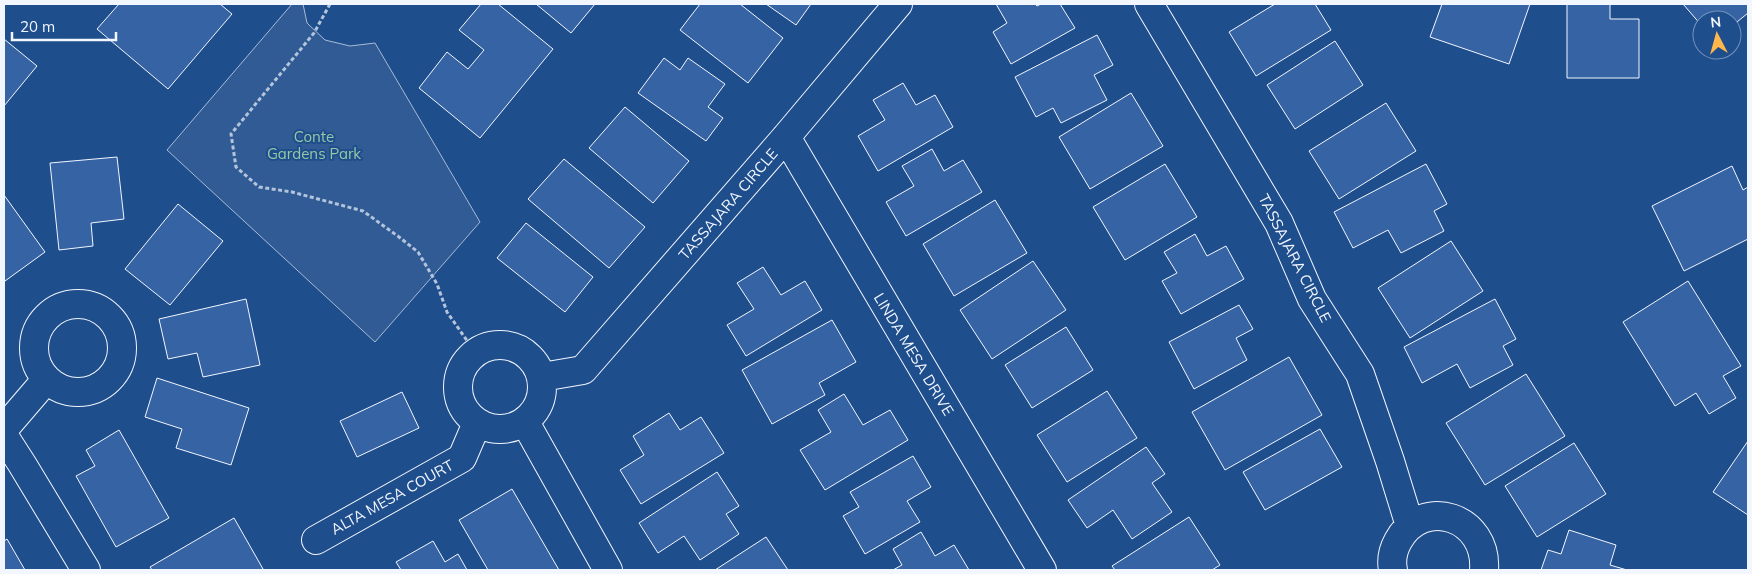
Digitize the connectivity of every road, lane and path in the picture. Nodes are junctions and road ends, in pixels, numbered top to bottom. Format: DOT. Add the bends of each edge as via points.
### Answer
graph roads {
  1 [pos="330,4"];
  2 [pos="898,4"];
  3 [pos="1149,4"];
  4 [pos="786,138"];
  5 [pos="475,352"];
  6 [pos="542,377"];
  7 [pos="46,380"];
  8 [pos="525,422"];
  9 [pos="478,423"];
  10 [pos="4,430"];
  11 [pos="4,436"];
  12 [pos="1410,526"];
  13 [pos="316,540"];
  14 [pos="86,570"];
  15 [pos="608,570"];
  16 [pos="1042,570"];
  17 [pos="1393,570"];
  18 [pos="1484,570"];
  1 -- 5 [label="path" via="314,33 231,134 236,167 259,187 292,192 363,211 399,237 418,252 437,284 447,312"];
  2 -- 4 [label="street, TASSAJARA CIRCLE"];
  3 -- 12 [label="street, TASSAJARA CIRCLE" via="1279,223 1312,299 1360,374"];
  4 -- 6 [label="street, TASSAJARA CIRCLE" via="583,370"];
  4 -- 16 [label="street, LINDA MESA DRIVE"];
  5 -- 6 [label="street" via="490,345 507,344 522,350 535,361"];
  5 -- 9 [label="street" via="463,364 457,380 458,397 465,412"];
  6 -- 8 [label="street" via="542,394 536,409"];
  7 -- 10 [label="street"];
  8 -- 9 [label="street" via="510,428 493,429"];
  8 -- 15 [label="street"];
  9 -- 13 [label="street, ALTA MESA COURT" via="462,458"];
  11 -- 14 [label="street"];
  12 -- 17 [label="street" via="1394,548"];
  12 -- 18 [label="street" via="1421,519 1437,516 1457,520 1471,529 1481,542"];
}
